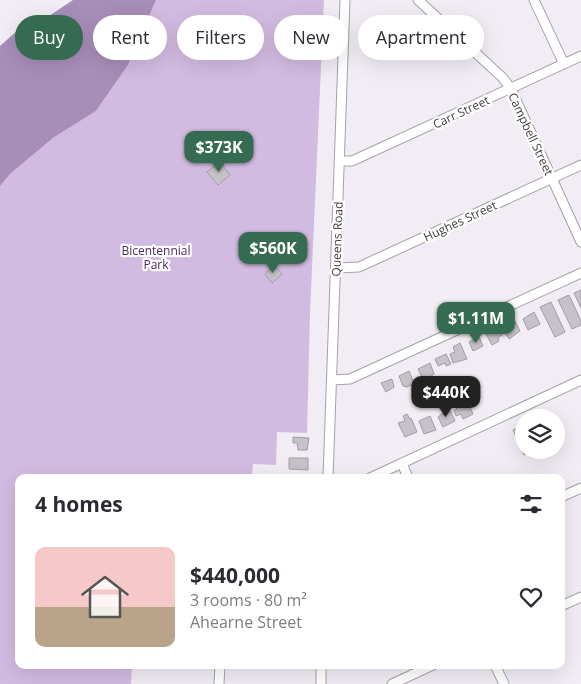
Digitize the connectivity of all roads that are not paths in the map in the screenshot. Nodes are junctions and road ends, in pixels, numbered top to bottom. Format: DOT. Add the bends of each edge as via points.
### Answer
graph roads {
  1 [pos="346,0"];
  2 [pos="418,0"];
  3 [pos="534,0"];
  4 [pos="581,56"];
  5 [pos="564,64"];
  6 [pos="511,89"];
  7 [pos="339,161"];
  8 [pos="581,165"];
  9 [pos="552,178"];
  10 [pos="581,242"];
  11 [pos="336,268"];
  12 [pos="581,273"];
  13 [pos="332,380"];
  14 [pos="581,380"];
  15 [pos="402,463"];
  16 [pos="328,474"];
  17 [pos="379,474"];
  18 [pos="406,474"];
  19 [pos="581,488"];
  20 [pos="565,495"];
  21 [pos="581,597"];
  22 [pos="565,604"];
  23 [pos="220,669"];
  24 [pos="321,669"];
  25 [pos="424,669"];
  26 [pos="497,669"];
  27 [pos="219,684"];
  28 [pos="321,684"];
  29 [pos="392,684"];
  30 [pos="504,684"];
  1 -- 7 [label="street, Queens Road"];
  2 -- 6 [label="street, Campbell Street"];
  3 -- 5 [label="street"];
  4 -- 5 [label="street, Carr Street"];
  5 -- 6 [label="street, Carr Street"];
  6 -- 7 [label="street, Carr Street" via="352,161"];
  6 -- 9 [label="street, Campbell Street"];
  7 -- 11 [label="street, Queens Road"];
  8 -- 9 [label="street, Hughes Street"];
  9 -- 10 [label="street, Campbell Street"];
  9 -- 11 [label="street, Hughes Street" via="359,267"];
  11 -- 13 [label="street, Queens Road"];
  12 -- 13 [label="street" via="350,379"];
  13 -- 16 [label="street, Queens Road"];
  14 -- 15 [label="street"];
  15 -- 17 [label="street"];
  15 -- 18 [label="street"];
  19 -- 20 [label="street"];
  21 -- 22 [label="street"];
  23 -- 27 [label="street"];
  24 -- 28 [label="street"];
  25 -- 29 [label="street"];
  26 -- 30 [label="street"];
}
